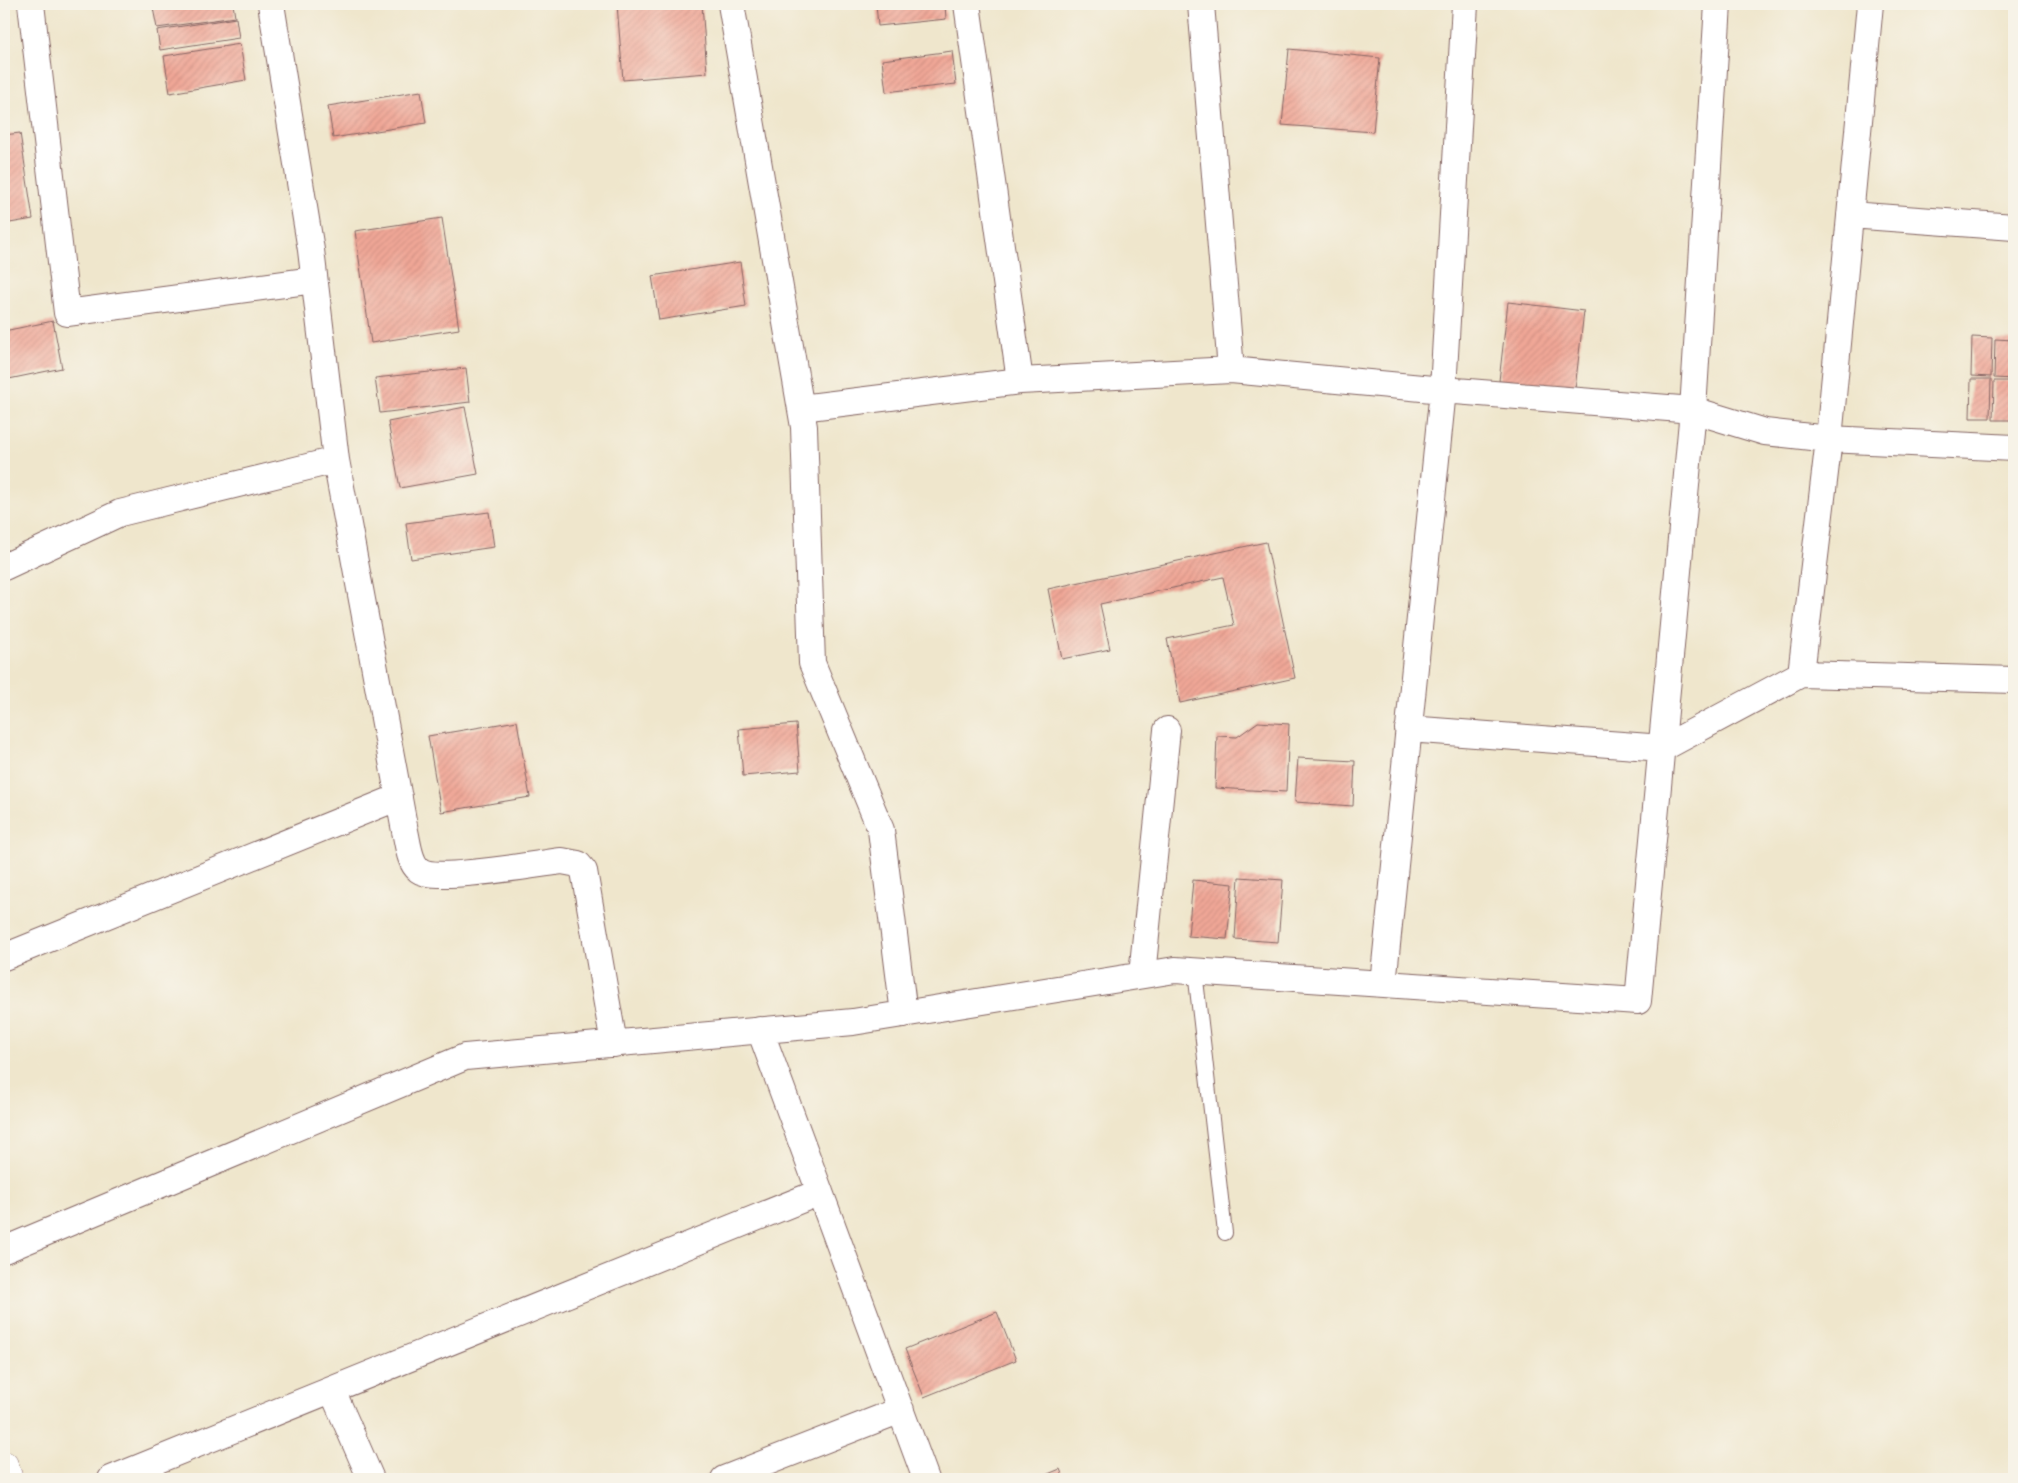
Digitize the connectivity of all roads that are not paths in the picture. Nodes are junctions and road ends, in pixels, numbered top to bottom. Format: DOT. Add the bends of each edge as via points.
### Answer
graph roads {
  1 [pos="31,4"];
  2 [pos="271,4"];
  3 [pos="731,4"];
  4 [pos="967,4"];
  5 [pos="1201,4"];
  6 [pos="1465,4"];
  7 [pos="1718,4"];
  8 [pos="1870,4"];
  9 [pos="1850,215"];
  10 [pos="2014,227"];
  11 [pos="314,280"];
  12 [pos="1231,370"];
  13 [pos="1020,381"];
  14 [pos="1443,390"];
  15 [pos="802,408"];
  16 [pos="1694,410"];
  17 [pos="1829,439"];
  18 [pos="2014,448"];
  19 [pos="336,460"];
  20 [pos="4,567"];
  21 [pos="1801,674"];
  22 [pos="2014,680"];
  23 [pos="1408,729"];
  24 [pos="1167,730"];
  25 [pos="1663,748"];
  26 [pos="399,797"];
  27 [pos="4,957"];
  28 [pos="1195,971"];
  29 [pos="1142,975"];
  30 [pos="1383,984"];
  31 [pos="904,1014"];
  32 [pos="760,1030"];
  33 [pos="614,1044"];
  34 [pos="820,1192"];
  35 [pos="1225,1233"];
  36 [pos="4,1250"];
  37 [pos="332,1390"];
  38 [pos="901,1410"];
  39 [pos="4,1465"];
  40 [pos="9,1479"];
  41 [pos="111,1479"];
  42 [pos="371,1479"];
  43 [pos="724,1479"];
  44 [pos="926,1479"];
  1 -- 11 [label="street" via="67,312"];
  2 -- 11 [label="street"];
  3 -- 15 [label="street"];
  4 -- 13 [label="street"];
  5 -- 12 [label="street"];
  6 -- 14 [label="street"];
  7 -- 16 [label="street"];
  8 -- 9 [label="street"];
  9 -- 10 [label="street"];
  9 -- 17 [label="street"];
  11 -- 19 [label="street"];
  12 -- 13 [label="street"];
  12 -- 14 [label="street"];
  13 -- 15 [label="street"];
  14 -- 16 [label="street"];
  14 -- 23 [label="street"];
  15 -- 31 [label="street" via="812,663 881,830"];
  16 -- 17 [label="street" via="1765,432"];
  16 -- 25 [label="street"];
  17 -- 18 [label="street"];
  17 -- 21 [label="street"];
  19 -- 20 [label="street" via="120,513"];
  19 -- 26 [label="street"];
  21 -- 22 [label="street"];
  21 -- 25 [label="street"];
  23 -- 25 [label="street"];
  23 -- 30 [label="street"];
  24 -- 29 [label="street"];
  25 -- 30 [label="street" via="1638,1001"];
  26 -- 27 [label="street"];
  26 -- 33 [label="street" via="414,865 421,872 446,875 562,861 578,864 584,871"];
  28 -- 29 [label="street" via="1175,970"];
  28 -- 30 [label="street"];
  28 -- 35 [label="lane"];
  29 -- 31 [label="street"];
  31 -- 32 [label="street"];
  32 -- 33 [label="street"];
  32 -- 34 [label="street"];
  33 -- 36 [label="street" via="465,1057"];
  34 -- 37 [label="street"];
  34 -- 38 [label="street"];
  37 -- 41 [label="street"];
  37 -- 42 [label="street"];
  38 -- 43 [label="street"];
  38 -- 44 [label="street"];
  39 -- 40 [label="street"];
}
